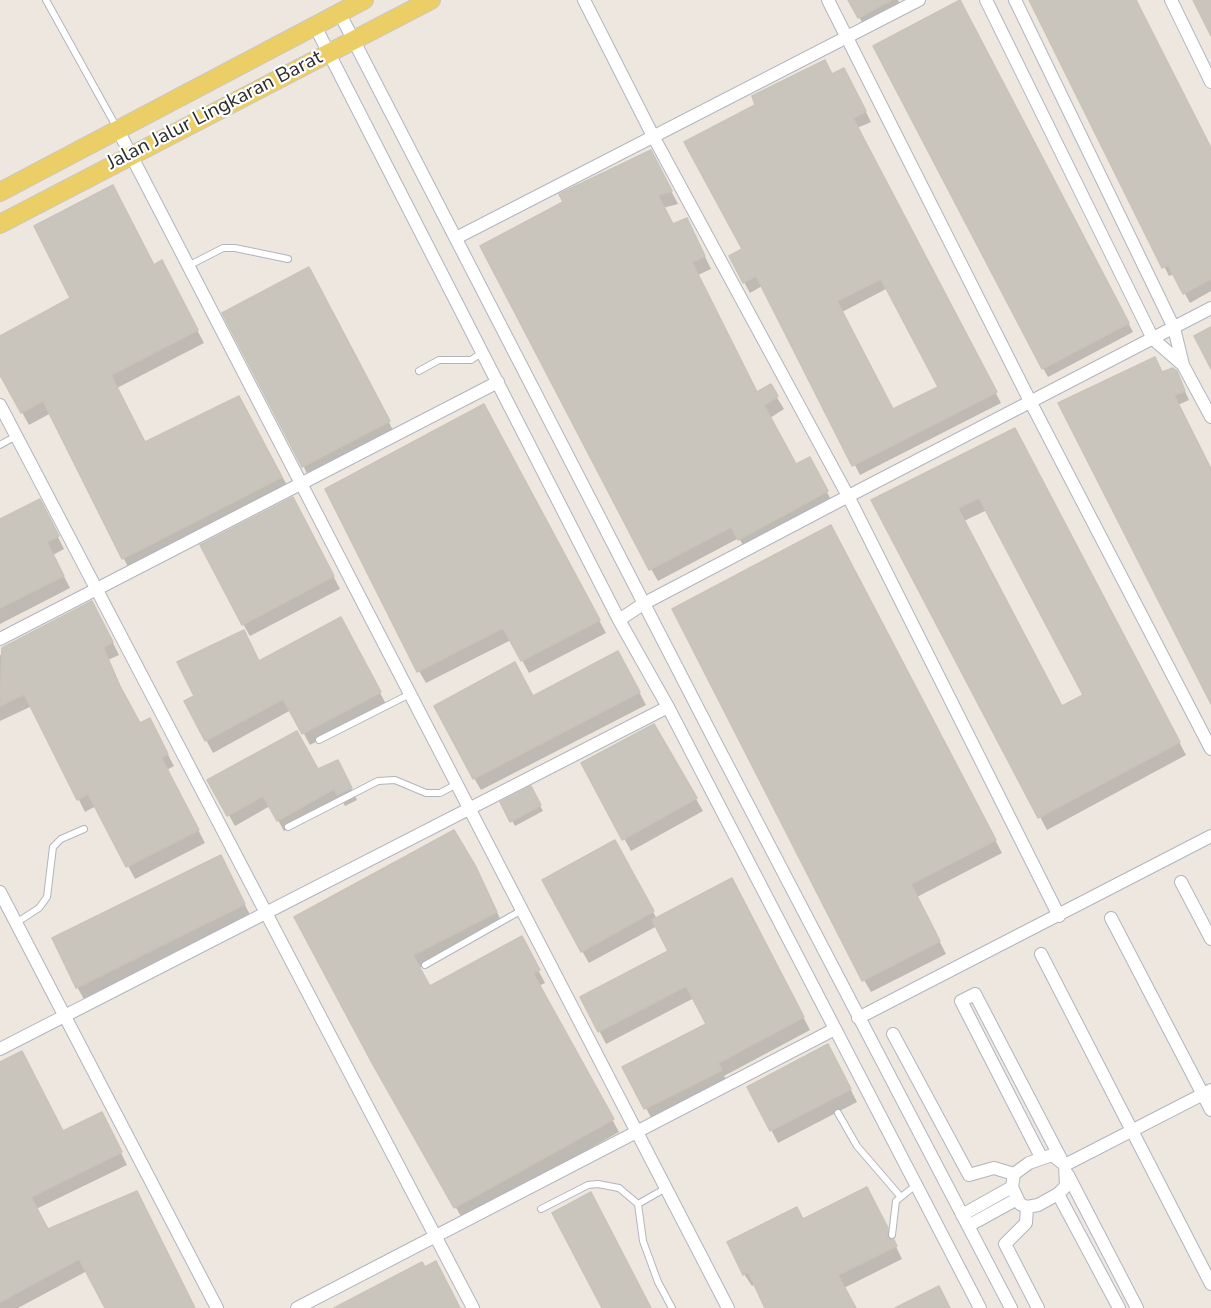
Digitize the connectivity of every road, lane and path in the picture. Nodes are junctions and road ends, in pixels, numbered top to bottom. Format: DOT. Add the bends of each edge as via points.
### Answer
graph roads {
  1 [pos="46,0"];
  2 [pos="364,0"];
  3 [pos="431,0"];
  4 [pos="584,0"];
  5 [pos="828,0"];
  6 [pos="919,0"];
  7 [pos="986,0"];
  8 [pos="1015,0"];
  9 [pos="1170,0"];
  10 [pos="339,11"];
  11 [pos="315,26"];
  12 [pos="846,37"];
  13 [pos="352,41"];
  14 [pos="328,52"];
  15 [pos="1211,82"];
  16 [pos="118,130"];
  17 [pos="653,136"];
  18 [pos="129,155"];
  19 [pos="0,192"];
  20 [pos="0,224"];
  21 [pos="456,238"];
  22 [pos="288,259"];
  23 [pos="188,266"];
  24 [pos="1211,308"];
  25 [pos="1174,328"];
  26 [pos="1153,339"];
  27 [pos="483,352"];
  28 [pos="1183,366"];
  29 [pos="419,371"];
  30 [pos="498,382"];
  31 [pos="1031,403"];
  32 [pos="0,405"];
  33 [pos="1211,417"];
  34 [pos="17,436"];
  35 [pos="0,445"];
  36 [pos="299,484"];
  37 [pos="848,496"];
  38 [pos="96,590"];
  39 [pos="644,604"];
  40 [pos="619,620"];
  41 [pos="0,639"];
  42 [pos="410,694"];
  43 [pos="668,707"];
  44 [pos="320,740"];
  45 [pos="1211,750"];
  46 [pos="458,784"];
  47 [pos="470,808"];
  48 [pos="288,827"];
  49 [pos="84,829"];
  50 [pos="1211,836"];
  51 [pos="1182,882"];
  52 [pos="0,892"];
  53 [pos="522,910"];
  54 [pos="268,913"];
  55 [pos="1059,915"];
  56 [pos="1111,918"];
  57 [pos="16,923"];
  58 [pos="1211,939"];
  59 [pos="1041,954"];
  60 [pos="425,965"];
  61 [pos="64,1016"];
  62 [pos="858,1018"];
  63 [pos="835,1029"];
  64 [pos="893,1034"];
  65 [pos="0,1049"];
  66 [pos="1207,1092"];
  67 [pos="1211,1110"];
  68 [pos="838,1113"];
  69 [pos="638,1131"];
  70 [pos="1132,1131"];
  71 [pos="1041,1157"];
  72 [pos="1065,1166"];
  73 [pos="1014,1174"];
  74 [pos="916,1185"];
  75 [pos="1012,1187"];
  76 [pos="667,1188"];
  77 [pos="1058,1194"];
  78 [pos="900,1196"];
  79 [pos="1022,1203"];
  80 [pos="638,1204"];
  81 [pos="541,1209"];
  82 [pos="962,1215"];
  83 [pos="968,1226"];
  84 [pos="892,1235"];
  85 [pos="435,1238"];
  86 [pos="1211,1284"];
  87 [pos="217,1308"];
  88 [pos="297,1308"];
  89 [pos="473,1308"];
  90 [pos="672,1308"];
  91 [pos="728,1308"];
  92 [pos="980,1308"];
  93 [pos="1011,1308"];
  94 [pos="1038,1308"];
  95 [pos="1119,1308"];
  96 [pos="1137,1308"];
  1 -- 16 [label="lane"];
  2 -- 10 [label="main road, Jalan Jalur Lingkaran Barat"];
  3 -- 13 [label="main road, Jalan Jalur Lingkaran Barat"];
  4 -- 17 [label="street"];
  5 -- 12 [label="street"];
  6 -- 12 [label="street"];
  7 -- 26 [label="street"];
  8 -- 25 [label="street"];
  9 -- 15 [label="street"];
  10 -- 11 [label="main road, Jalan Jalur Lingkaran Barat"];
  10 -- 13 [label="street"];
  11 -- 14 [label="street"];
  11 -- 16 [label="main road, Jalan Jalur Lingkaran Barat"];
  12 -- 17 [label="street"];
  12 -- 31 [label="street"];
  13 -- 14 [label="main road, Jalan Jalur Lingkaran Barat"];
  13 -- 21 [label="street"];
  14 -- 18 [label="main road, Jalan Jalur Lingkaran Barat"];
  14 -- 27 [label="street"];
  16 -- 18 [label="street"];
  16 -- 19 [label="main road, Jalan Jalur Lingkaran Barat"];
  17 -- 21 [label="street"];
  17 -- 37 [label="street"];
  18 -- 20 [label="main road, Jalan Jalur Lingkaran Barat"];
  18 -- 23 [label="street"];
  21 -- 39 [label="street"];
  22 -- 23 [label="lane" via="223,248"];
  23 -- 36 [label="street"];
  24 -- 25 [label="street"];
  25 -- 26 [label="street"];
  25 -- 28 [label="street"];
  26 -- 28 [label="street"];
  26 -- 31 [label="street"];
  27 -- 29 [label="lane" via="471,360 439,360"];
  27 -- 30 [label="street"];
  28 -- 33 [label="street"];
  30 -- 36 [label="street"];
  30 -- 40 [label="street"];
  31 -- 37 [label="street"];
  31 -- 45 [label="street"];
  32 -- 34 [label="street"];
  34 -- 35 [label="lane"];
  34 -- 38 [label="street"];
  36 -- 38 [label="street"];
  36 -- 42 [label="street"];
  37 -- 39 [label="street"];
  37 -- 55 [label="street"];
  38 -- 41 [label="street"];
  38 -- 54 [label="street"];
  39 -- 40 [label="street"];
  39 -- 62 [label="street"];
  40 -- 43 [label="street"];
  42 -- 44 [label="lane"];
  42 -- 46 [label="street"];
  43 -- 47 [label="street"];
  43 -- 63 [label="street"];
  46 -- 47 [label="street"];
  46 -- 48 [label="lane" via="440,793 426,793 395,780 378,782"];
  47 -- 53 [label="street"];
  47 -- 54 [label="street"];
  49 -- 57 [label="lane" via="61,839 53,848 47,897 39,909"];
  50 -- 55 [label="street"];
  51 -- 58 [label="street"];
  52 -- 57 [label="street"];
  53 -- 60 [label="lane"];
  53 -- 69 [label="street"];
  54 -- 61 [label="street"];
  54 -- 85 [label="street"];
  55 -- 62 [label="street"];
  56 -- 66 [label="street"];
  57 -- 61 [label="street"];
  59 -- 70 [label="street"];
  61 -- 65 [label="street"];
  61 -- 87 [label="street"];
  62 -- 82 [label="street"];
  63 -- 69 [label="street"];
  63 -- 74 [label="street"];
  64 -- 73 [label="street" via="969,1175 994,1168"];
  66 -- 67 [label="street"];
  66 -- 70 [label="street"];
  68 -- 78 [label="lane" via="857,1146"];
  69 -- 76 [label="street"];
  69 -- 85 [label="street"];
  70 -- 72 [label="street"];
  70 -- 86 [label="street"];
  71 -- 72 [label="street" via="1052,1155"];
  71 -- 72 [label="street" via="961,1001 975,994"];
  71 -- 73 [label="street"];
  72 -- 77 [label="street" via="1066,1186"];
  72 -- 96 [label="street"];
  73 -- 75 [label="street"];
  74 -- 78 [label="lane"];
  74 -- 92 [label="street"];
  75 -- 79 [label="street"];
  75 -- 82 [label="street"];
  76 -- 80 [label="lane"];
  76 -- 91 [label="street"];
  77 -- 79 [label="street" via="1038,1205"];
  77 -- 95 [label="street"];
  78 -- 84 [label="lane" via="893,1210"];
  79 -- 83 [label="street"];
  79 -- 94 [label="street" via="1026,1223 1005,1244"];
  80 -- 81 [label="lane" via="619,1188 598,1184 588,1185"];
  80 -- 90 [label="lane" via="643,1241"];
  82 -- 83 [label="street"];
  83 -- 93 [label="street"];
  85 -- 88 [label="street"];
  85 -- 89 [label="street"];
}
